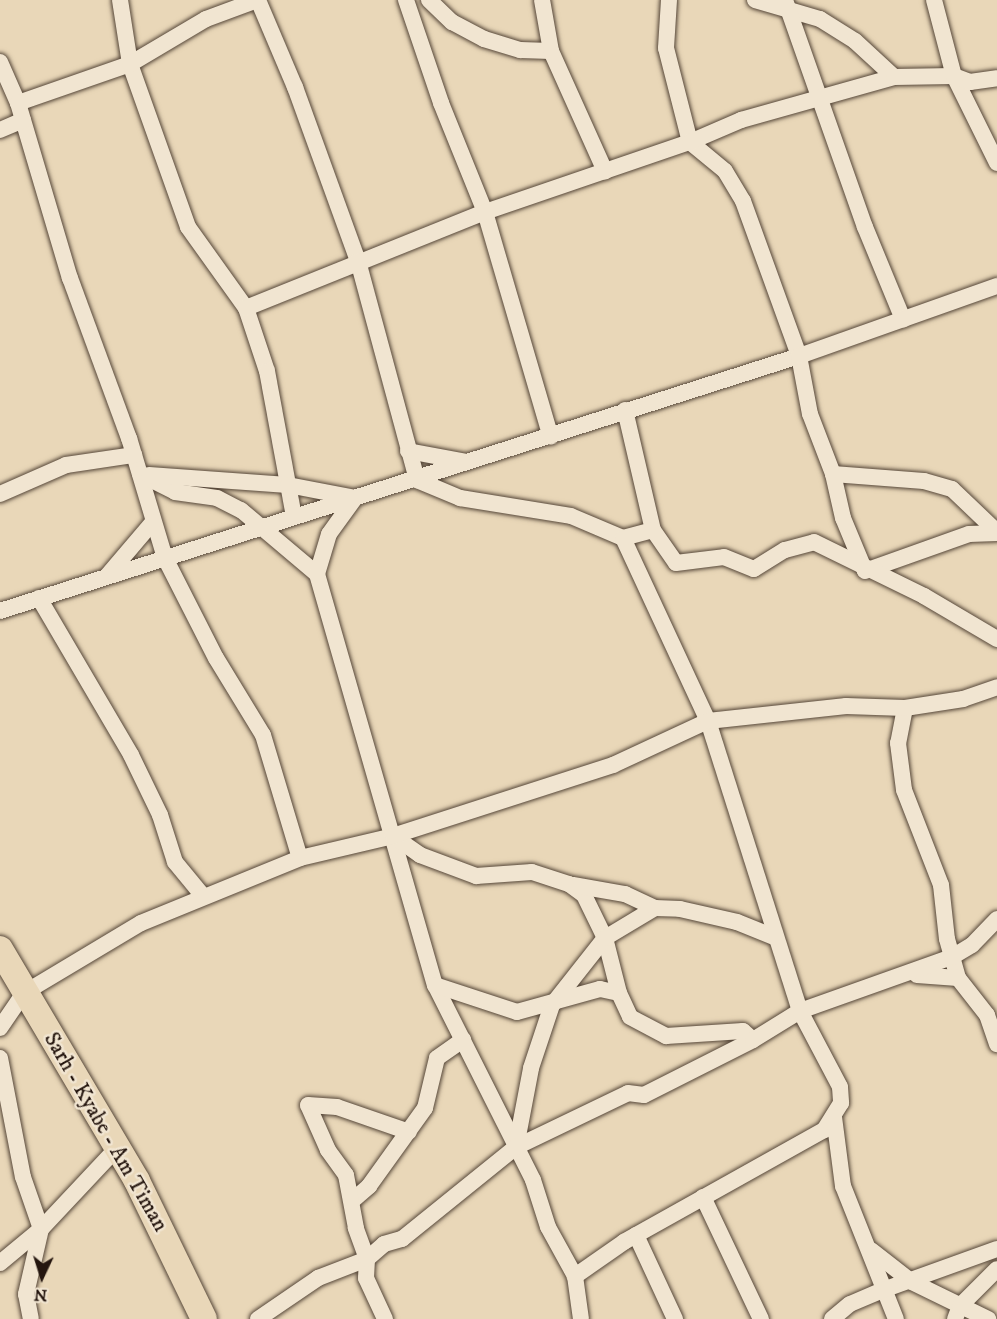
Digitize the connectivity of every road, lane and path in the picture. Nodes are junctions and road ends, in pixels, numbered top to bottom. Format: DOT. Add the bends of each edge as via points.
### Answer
graph roads {
  1 [pos="120,0"];
  2 [pos="257,0"];
  3 [pos="406,0"];
  4 [pos="429,0"];
  5 [pos="542,0"];
  6 [pos="669,0"];
  7 [pos="755,0"];
  8 [pos="934,0"];
  9 [pos="786,4"];
  10 [pos="551,51"];
  11 [pos="0,62"];
  12 [pos="130,64"];
  13 [pos="954,76"];
  14 [pos="894,77"];
  15 [pos="997,78"];
  16 [pos="821,99"];
  17 [pos="18,103"];
  18 [pos="23,120"];
  19 [pos="0,130"];
  20 [pos="690,142"];
  21 [pos="997,163"];
  22 [pos="605,171"];
  23 [pos="485,212"];
  24 [pos="358,261"];
  25 [pos="997,286"];
  26 [pos="246,308"];
  27 [pos="903,319"];
  28 [pos="799,356"];
  29 [pos="625,410"];
  30 [pos="551,437"];
  31 [pos="408,451"];
  32 [pos="134,455"];
  33 [pos="470,463"];
  34 [pos="140,474"];
  35 [pos="832,474"];
  36 [pos="417,480"];
  37 [pos="288,485"];
  38 [pos="0,495"];
  39 [pos="355,498"];
  40 [pos="294,518"];
  41 [pos="153,522"];
  42 [pos="263,527"];
  43 [pos="653,530"];
  44 [pos="997,532"];
  45 [pos="623,538"];
  46 [pos="165,558"];
  47 [pos="866,571"];
  48 [pos="317,574"];
  49 [pos="106,576"];
  50 [pos="39,598"];
  51 [pos="0,612"];
  52 [pos="997,639"];
  53 [pos="997,687"];
  54 [pos="905,708"];
  55 [pos="708,721"];
  56 [pos="393,836"];
  57 [pos="300,858"];
  58 [pos="569,884"];
  59 [pos="203,896"];
  60 [pos="655,908"];
  61 [pos="997,919"];
  62 [pos="774,937"];
  63 [pos="605,938"];
  64 [pos="0,949"];
  65 [pos="952,957"];
  66 [pos="900,976"];
  67 [pos="958,978"];
  68 [pos="435,985"];
  69 [pos="24,993"];
  70 [pos="619,993"];
  71 [pos="552,1005"];
  72 [pos="800,1011"];
  73 [pos="0,1028"];
  74 [pos="463,1040"];
  75 [pos="753,1040"];
  76 [pos="997,1044"];
  77 [pos="0,1058"];
  78 [pos="834,1117"];
  79 [pos="409,1132"];
  80 [pos="516,1146"];
  81 [pos="117,1148"];
  82 [pos="703,1197"];
  83 [pos="352,1201"];
  84 [pos="41,1229"];
  85 [pos="636,1236"];
  86 [pos="997,1249"];
  87 [pos="870,1250"];
  88 [pos="367,1259"];
  89 [pos="0,1263"];
  90 [pos="995,1272"];
  91 [pos="575,1276"];
  92 [pos="912,1282"];
  93 [pos="883,1290"];
  94 [pos="958,1313"];
  95 [pos="580,1318"];
  96 [pos="31,1319"];
  97 [pos="204,1319"];
  98 [pos="258,1319"];
  99 [pos="385,1319"];
  100 [pos="675,1319"];
  101 [pos="761,1319"];
  102 [pos="832,1319"];
  103 [pos="896,1319"];
  104 [pos="988,1319"];
  1 -- 12 [label="street"];
  2 -- 12 [label="street" via="206,19"];
  2 -- 24 [label="street" via="295,87"];
  3 -- 23 [label="street" via="441,103"];
  4 -- 10 [label="street" via="452,22 484,39 520,50"];
  5 -- 10 [label="street"];
  6 -- 20 [label="street" via="666,48"];
  7 -- 9 [label="street"];
  8 -- 13 [label="street"];
  9 -- 14 [label="street" via="855,41"];
  9 -- 16 [label="street"];
  10 -- 22 [label="street"];
  11 -- 17 [label="street"];
  12 -- 17 [label="street"];
  12 -- 26 [label="street" via="188,227"];
  13 -- 14 [label="street"];
  13 -- 15 [label="street" via="970,82"];
  13 -- 21 [label="street"];
  14 -- 16 [label="street"];
  16 -- 20 [label="street" via="741,120"];
  16 -- 27 [label="street"];
  17 -- 18 [label="street"];
  18 -- 19 [label="street"];
  18 -- 32 [label="street" via="70,278"];
  20 -- 22 [label="street"];
  20 -- 28 [label="street" via="725,171 743,201"];
  22 -- 23 [label="street"];
  23 -- 24 [label="street"];
  23 -- 30 [label="street"];
  24 -- 26 [label="street"];
  24 -- 31 [label="street"];
  25 -- 27 [label="street"];
  26 -- 37 [label="street" via="267,371"];
  27 -- 28 [label="street"];
  28 -- 29 [label="street"];
  28 -- 35 [label="street" via="810,414"];
  29 -- 30 [label="street"];
  29 -- 43 [label="street"];
  30 -- 33 [label="street"];
  31 -- 33 [label="street"];
  31 -- 36 [label="street"];
  32 -- 34 [label="street"];
  32 -- 38 [label="street" via="66,465"];
  33 -- 36 [label="street"];
  34 -- 37 [label="street"];
  34 -- 41 [label="street"];
  34 -- 42 [label="street" via="176,492 217,498"];
  35 -- 44 [label="street" via="924,481 952,489"];
  35 -- 47 [label="street" via="843,518"];
  36 -- 39 [label="street"];
  36 -- 45 [label="street" via="460,498 571,516"];
  37 -- 39 [label="street"];
  37 -- 40 [label="street"];
  39 -- 40 [label="street"];
  39 -- 48 [label="street" via="329,534"];
  40 -- 42 [label="street"];
  41 -- 46 [label="street"];
  41 -- 49 [label="street"];
  42 -- 46 [label="street"];
  42 -- 48 [label="street"];
  43 -- 45 [label="street"];
  43 -- 47 [label="street" via="676,563 724,556 754,569 785,550 814,543"];
  44 -- 47 [label="street" via="969,534"];
  45 -- 55 [label="street"];
  46 -- 49 [label="street"];
  46 -- 57 [label="street" via="216,658 263,735"];
  47 -- 52 [label="street" via="924,596"];
  48 -- 56 [label="street"];
  49 -- 50 [label="street"];
  50 -- 51 [label="street"];
  50 -- 59 [label="street" via="131,755 160,815 175,862"];
  53 -- 54 [label="street" via="963,699"];
  54 -- 55 [label="street" via="826,707"];
  54 -- 65 [label="street" via="898,743 904,790 940,885"];
  55 -- 56 [label="street" via="614,765"];
  55 -- 62 [label="street"];
  56 -- 57 [label="street"];
  56 -- 58 [label="street" via="420,855 476,876 532,873"];
  56 -- 68 [label="street"];
  57 -- 59 [label="street"];
  58 -- 60 [label="street" via="625,894"];
  58 -- 63 [label="street" via="584,896"];
  59 -- 69 [label="street" via="141,923"];
  60 -- 62 [label="street" via="680,909 737,922"];
  60 -- 63 [label="street"];
  61 -- 65 [label="street" via="972,945"];
  62 -- 72 [label="street"];
  63 -- 70 [label="street"];
  63 -- 71 [label="street"];
  64 -- 69 [label="highway, Sarh - Kyabe - Am Timan"];
  65 -- 66 [label="street"];
  65 -- 67 [label="street"];
  66 -- 67 [label="street" via="931,974"];
  66 -- 72 [label="street"];
  67 -- 76 [label="street" via="987,1015"];
  68 -- 71 [label="street" via="517,1012"];
  68 -- 74 [label="street"];
  69 -- 73 [label="street"];
  69 -- 81 [label="highway, Sarh - Kyabe - Am Timan"];
  70 -- 71 [label="street" via="600,989"];
  70 -- 75 [label="street" via="630,1017 666,1036 742,1031"];
  71 -- 80 [label="street" via="531,1068"];
  72 -- 75 [label="street"];
  72 -- 78 [label="street" via="840,1087 841,1103"];
  74 -- 79 [label="street" via="437,1058 425,1108"];
  74 -- 80 [label="street"];
  75 -- 80 [label="street" via="644,1095 628,1093"];
  77 -- 84 [label="street" via="23,1177"];
  78 -- 82 [label="street" via="824,1130"];
  78 -- 87 [label="street" via="843,1186"];
  79 -- 83 [label="street" via="369,1186"];
  79 -- 83 [label="street" via="337,1107 308,1105 328,1150 346,1175"];
  80 -- 88 [label="street" via="402,1239 384,1244"];
  80 -- 91 [label="street" via="548,1227"];
  81 -- 84 [label="street"];
  81 -- 97 [label="highway, Sarh - Kyabe - Am Timan"];
  82 -- 85 [label="street"];
  82 -- 101 [label="street"];
  83 -- 88 [label="street"];
  84 -- 89 [label="street"];
  84 -- 96 [label="street" via="26,1294"];
  85 -- 91 [label="street"];
  85 -- 100 [label="street"];
  86 -- 92 [label="street"];
  87 -- 92 [label="street"];
  87 -- 93 [label="street"];
  88 -- 98 [label="street" via="318,1278"];
  88 -- 99 [label="street" via="366,1278"];
  90 -- 94 [label="street"];
  91 -- 95 [label="street"];
  92 -- 93 [label="street"];
  92 -- 94 [label="street"];
  93 -- 102 [label="street" via="850,1304"];
  93 -- 103 [label="street"];
  94 -- 104 [label="street"];
}
